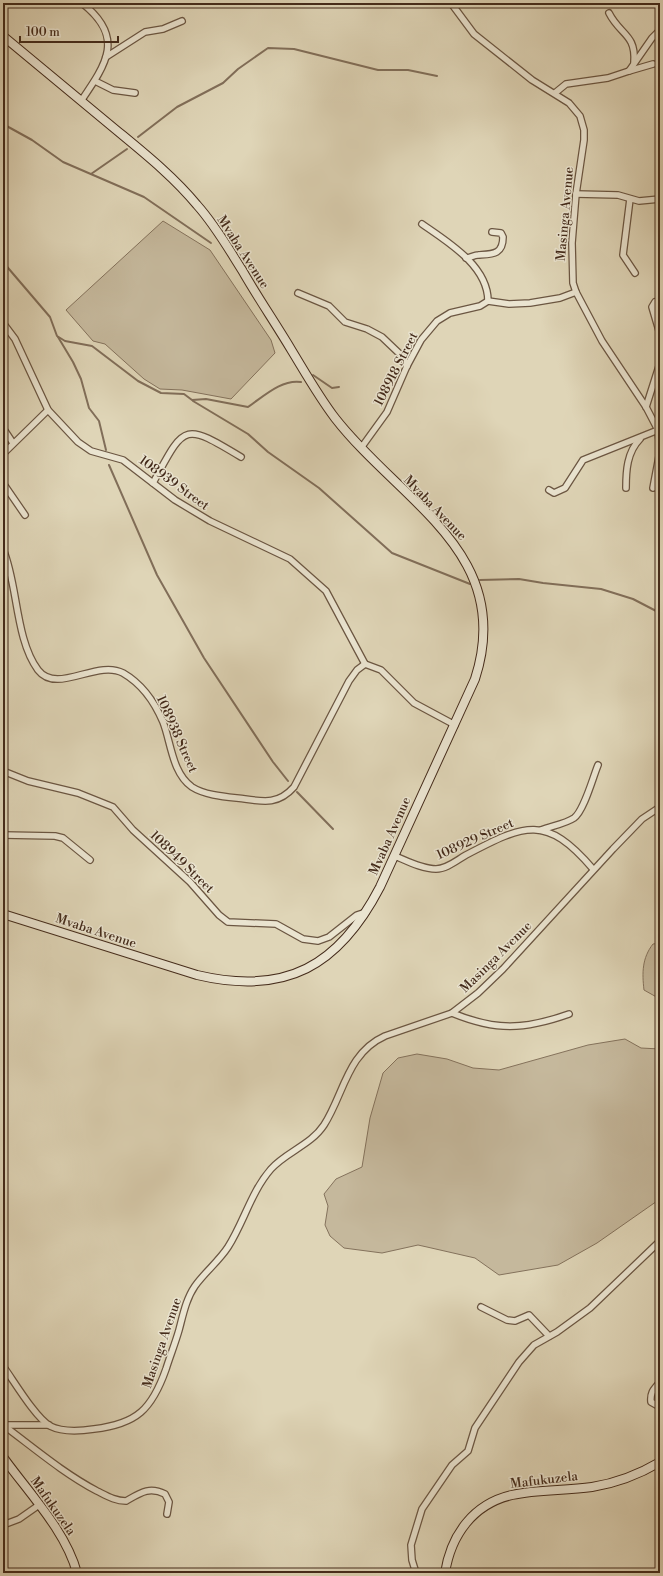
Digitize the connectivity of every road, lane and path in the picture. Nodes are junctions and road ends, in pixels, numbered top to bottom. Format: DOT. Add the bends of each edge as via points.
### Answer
graph roads {
  1 [pos="82,3"];
  2 [pos="451,3"];
  3 [pos="609,14"];
  4 [pos="182,22"];
  5 [pos="660,30"];
  6 [pos="3,36"];
  7 [pos="106,57"];
  8 [pos="634,62"];
  9 [pos="653,64"];
  10 [pos="629,71"];
  11 [pos="95,81"];
  12 [pos="135,93"];
  13 [pos="555,93"];
  14 [pos="81,101"];
  15 [pos="576,194"];
  16 [pos="630,199"];
  17 [pos="660,200"];
  18 [pos="422,224"];
  19 [pos="492,232"];
  20 [pos="466,258"];
  21 [pos="635,273"];
  22 [pos="576,292"];
  23 [pos="298,293"];
  24 [pos="488,301"];
  25 [pos="655,302"];
  26 [pos="3,323"];
  27 [pos="660,334"];
  28 [pos="660,363"];
  29 [pos="407,366"];
  30 [pos="646,407"];
  31 [pos="48,410"];
  32 [pos="3,428"];
  33 [pos="658,430"];
  34 [pos="643,436"];
  35 [pos="13,443"];
  36 [pos="361,448"];
  37 [pos="3,454"];
  38 [pos="241,457"];
  39 [pos="3,482"];
  40 [pos="153,483"];
  41 [pos="626,488"];
  42 [pos="653,488"];
  43 [pos="549,490"];
  44 [pos="25,515"];
  45 [pos="3,549"];
  46 [pos="365,664"];
  47 [pos="455,725"];
  48 [pos="598,764"];
  49 [pos="3,771"];
  50 [pos="660,807"];
  51 [pos="541,830"];
  52 [pos="3,835"];
  53 [pos="395,856"];
  54 [pos="90,860"];
  55 [pos="594,869"];
  56 [pos="367,912"];
  57 [pos="3,914"];
  58 [pos="452,1013"];
  59 [pos="569,1014"];
  60 [pos="660,1241"];
  61 [pos="481,1306"];
  62 [pos="549,1336"];
  63 [pos="3,1366"];
  64 [pos="660,1382"];
  65 [pos="660,1407"];
  66 [pos="3,1425"];
  67 [pos="49,1425"];
  68 [pos="3,1457"];
  69 [pos="660,1462"];
  70 [pos="39,1505"];
  71 [pos="167,1514"];
  72 [pos="3,1525"];
  73 [pos="77,1573"];
  74 [pos="416,1573"];
  75 [pos="445,1573"];
  1 -- 7 [label="street" via="96,14 107,32"];
  2 -- 13 [label="street, Masinga Avenue" via="474,34 532,80"];
  3 -- 8 [label="street" via="613,22 633,42"];
  4 -- 7 [label="street" via="145,32"];
  5 -- 8 [label="street"];
  6 -- 14 [label="street, Mvaba Avenue"];
  7 -- 11 [label="street"];
  8 -- 10 [label="street"];
  9 -- 10 [label="street"];
  10 -- 13 [label="street" via="608,78 566,84"];
  11 -- 12 [label="street" via="113,90"];
  11 -- 14 [label="street"];
  13 -- 15 [label="street, Masinga Avenue" via="576,110 583,123 584,140"];
  14 -- 36 [label="street, Mvaba Avenue" via="165,172 197,205 222,238 324,402"];
  15 -- 16 [label="street" via="605,194"];
  15 -- 22 [label="street, Masinga Avenue" via="572,272"];
  16 -- 17 [label="street"];
  16 -- 21 [label="street" via="624,254"];
  18 -- 20 [label="street"];
  19 -- 20 [label="street" via="501,233 503,237 502,246 494,254"];
  20 -- 24 [label="street" via="487,286"];
  22 -- 24 [label="street" via="560,298 530,303"];
  22 -- 30 [label="street, Masinga Avenue" via="602,341"];
  23 -- 29 [label="street" via="329,306 345,322 382,337 403,357"];
  24 -- 29 [label="street, 108918 Street" via="480,306 450,313 437,321 421,340"];
  25 -- 27 [label="street" via="652,307"];
  26 -- 31 [label="street, 108939 Street" via="14,339"];
  28 -- 30 [label="street"];
  29 -- 36 [label="street, 108918 Street" via="387,412"];
  30 -- 33 [label="street, Masinga Avenue"];
  31 -- 35 [label="street"];
  31 -- 40 [label="street, 108939 Street" via="85,448 118,458"];
  32 -- 35 [label="street"];
  33 -- 34 [label="street"];
  33 -- 42 [label="street, Masinga Avenue" via="660,451"];
  34 -- 41 [label="street" via="629,457"];
  34 -- 43 [label="street" via="583,460 565,488 554,493"];
  35 -- 37 [label="street"];
  36 -- 47 [label="street, Mvaba Avenue" via="446,533 462,555 474,581 482,612 482,655 475,679"];
  38 -- 40 [label="street" via="202,435 187,434 171,449"];
  39 -- 44 [label="street"];
  40 -- 46 [label="street, 108939 Street" via="210,521 285,556 319,583 332,600"];
  45 -- 46 [label="street, 108938 Street" via="27,648 39,671 51,679 72,677 101,669 119,671 128,676 149,697 163,722 181,774 190,785 199,790 222,796 271,802 284,797 294,787 350,681 357,670"];
  46 -- 47 [label="street" via="381,670 414,703"];
  47 -- 53 [label="street, Mvaba Avenue"];
  48 -- 51 [label="street, 108929 Street" via="577,815"];
  49 -- 56 [label="street, 108949 Street" via="28,781 74,792 113,807 133,830 190,882 228,922 276,924 303,939 318,941 329,937 357,915"];
  50 -- 55 [label="street, Masinga Avenue" via="642,819"];
  51 -- 53 [label="street, 108929 Street" via="516,832 441,868 427,867"];
  51 -- 55 [label="street, 108929 Street" via="552,833 570,844"];
  52 -- 54 [label="street" via="63,838"];
  53 -- 56 [label="street, Mvaba Avenue"];
  55 -- 58 [label="street, Masinga Avenue" via="498,974"];
  56 -- 57 [label="street, Mvaba Avenue" via="351,935 313,965 282,978 239,982 197,975"];
  58 -- 59 [label="street" via="484,1024 507,1027 548,1021"];
  58 -- 67 [label="street, Masinga Avenue" via="374,1041 348,1073 323,1127 300,1148 280,1160 265,1177 227,1248 192,1292 185,1306 160,1387 143,1412 128,1421 92,1430 70,1430"];
  60 -- 62 [label="street" via="590,1308"];
  61 -- 62 [label="street" via="507,1320 516,1321 529,1315"];
  62 -- 74 [label="street" via="534,1345 519,1362 475,1428 468,1451 452,1465 422,1509 411,1545"];
  63 -- 67 [label="street"];
  64 -- 65 [label="street" via="650,1396 651,1402"];
  66 -- 67 [label="street, Masinga Avenue"];
  66 -- 71 [label="street" via="58,1469 114,1499 126,1501 145,1491 166,1494 169,1502"];
  68 -- 70 [label="street, Mafukuzela"];
  69 -- 75 [label="street, Mafukuzela" via="626,1479 611,1483 513,1494 488,1504 471,1518 455,1538"];
  70 -- 72 [label="street" via="20,1519"];
  70 -- 73 [label="street, Mafukuzela" via="66,1545"];
}
